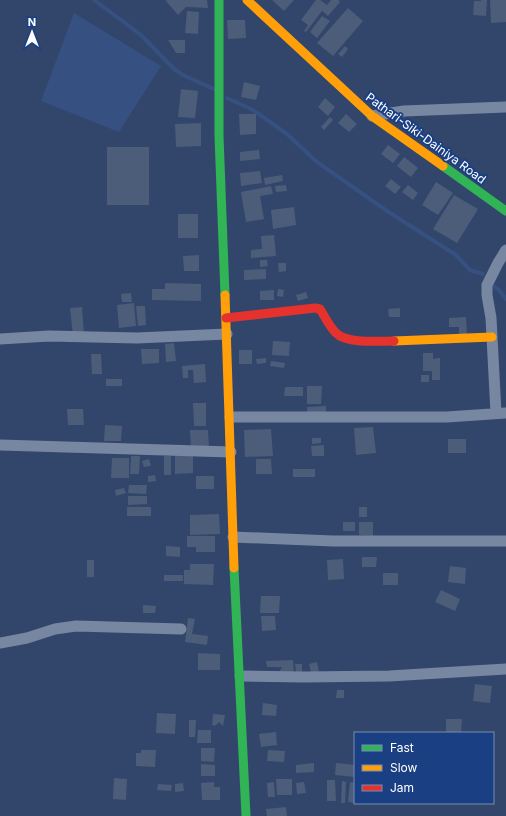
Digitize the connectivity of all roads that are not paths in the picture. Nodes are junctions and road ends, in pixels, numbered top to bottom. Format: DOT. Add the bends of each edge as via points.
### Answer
graph roads {
  1 [pos="219,0"];
  2 [pos="247,0"];
  3 [pos="506,107"];
  4 [pos="372,116"];
  5 [pos="506,211"];
  6 [pos="506,250"];
  7 [pos="226,318"];
  8 [pos="227,334"];
  9 [pos="492,337"];
  10 [pos="0,339"];
  11 [pos="501,413"];
  12 [pos="230,417"];
  13 [pos="0,445"];
  14 [pos="231,452"];
  15 [pos="233,537"];
  16 [pos="506,541"];
  17 [pos="181,629"];
  18 [pos="0,642"];
  19 [pos="506,670"];
  20 [pos="240,676"];
  21 [pos="246,816"];
  1 -- 7 [label="street" via="219,136"];
  2 -- 4 [label="street, Pathari-Siki-Dainiya Road"];
  3 -- 4 [label="street"];
  4 -- 5 [label="street, Pathari-Siki-Dainiya Road"];
  6 -- 9 [label="street" via="487,285"];
  7 -- 8 [label="street"];
  7 -- 9 [label="street" via="315,308 320,309 330,327 343,338 427,341"];
  8 -- 10 [label="street" via="137,338 48,336"];
  8 -- 12 [label="street"];
  9 -- 11 [label="street"];
  11 -- 12 [label="street" via="447,417"];
  12 -- 14 [label="street"];
  13 -- 14 [label="street"];
  14 -- 15 [label="street"];
  15 -- 16 [label="street" via="333,541"];
  15 -- 20 [label="street"];
  17 -- 18 [label="street" via="76,626"];
  19 -- 20 [label="street" via="389,676"];
  20 -- 21 [label="street"];
}
